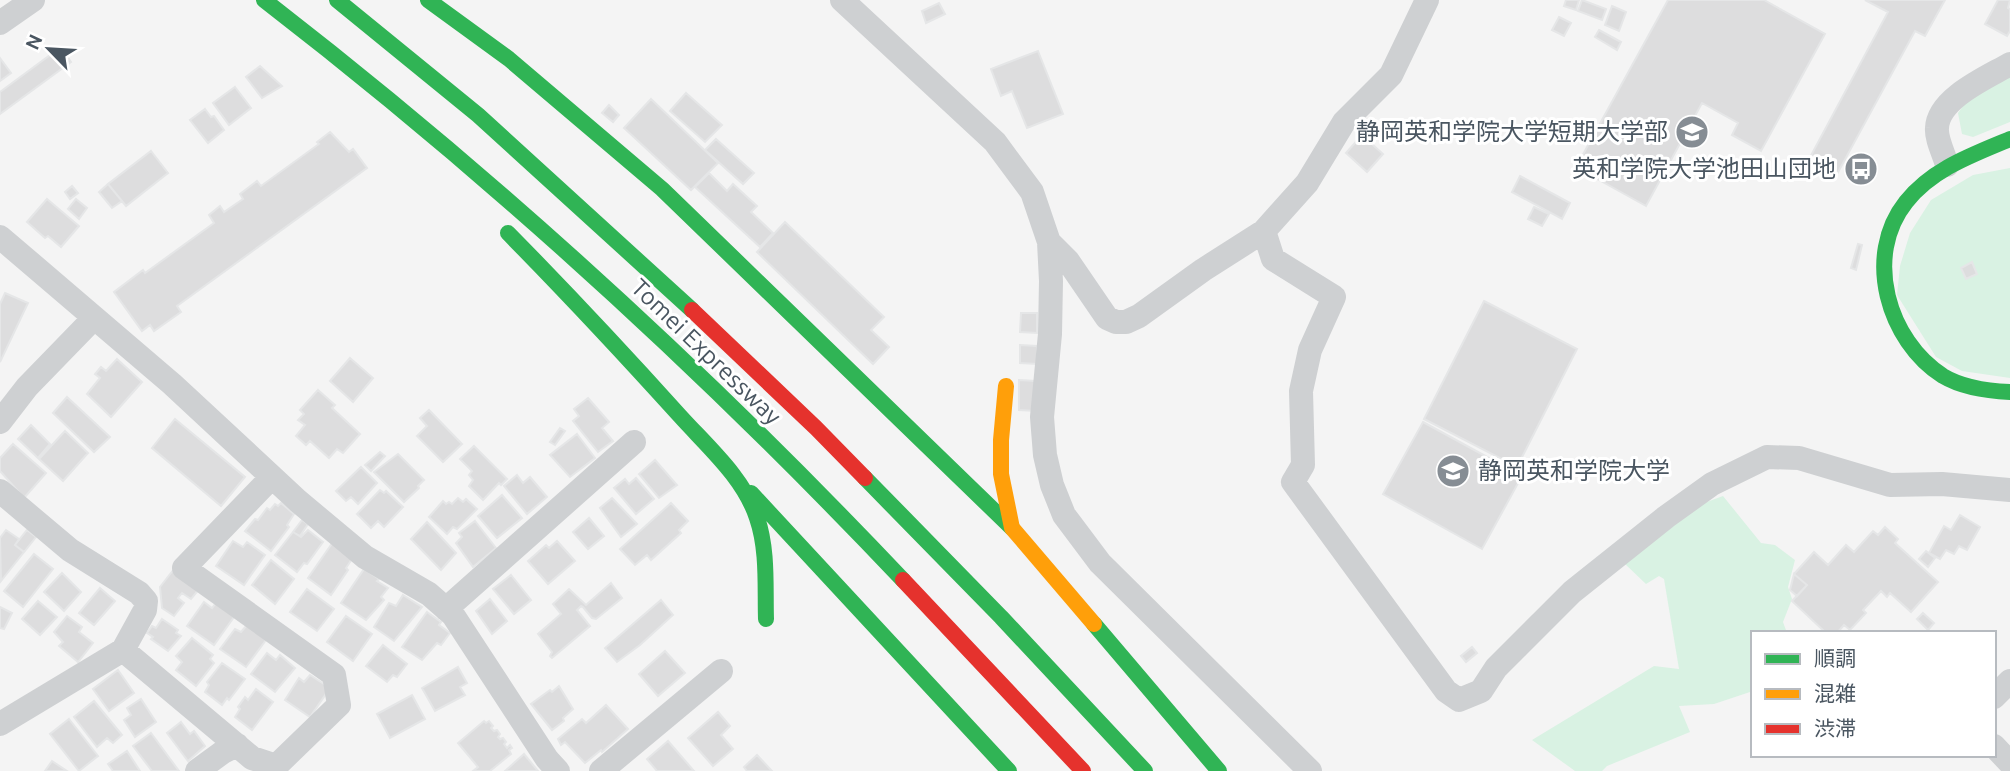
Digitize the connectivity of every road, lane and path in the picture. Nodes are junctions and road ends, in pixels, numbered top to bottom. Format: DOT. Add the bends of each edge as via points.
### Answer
graph roads {
  1 [pos="33,0"];
  2 [pos="264,0"];
  3 [pos="337,0"];
  4 [pos="428,0"];
  5 [pos="842,0"];
  6 [pos="1427,0"];
  7 [pos="285,16"];
  8 [pos="0,23"];
  9 [pos="2010,64"];
  10 [pos="2010,139"];
  11 [pos="1947,165"];
  12 [pos="445,169"];
  13 [pos="493,216"];
  14 [pos="1264,231"];
  15 [pos="0,237"];
  16 [pos="1049,242"];
  17 [pos="94,318"];
  18 [pos="1006,386"];
  19 [pos="2010,392"];
  20 [pos="0,422"];
  21 [pos="634,442"];
  22 [pos="705,443"];
  23 [pos="272,477"];
  24 [pos="2010,490"];
  25 [pos="0,491"];
  26 [pos="1012,528"];
  27 [pos="446,609"];
  28 [pos="766,619"];
  29 [pos="123,650"];
  30 [pos="722,671"];
  31 [pos="2010,681"];
  32 [pos="1996,695"];
  33 [pos="0,724"];
  34 [pos="237,745"];
  35 [pos="1996,748"];
  36 [pos="2010,763"];
  37 [pos="276,768"];
  38 [pos="1300,768"];
  39 [pos="197,771"];
  40 [pos="558,771"];
  41 [pos="601,771"];
  42 [pos="1009,771"];
  43 [pos="1083,771"];
  44 [pos="1145,771"];
  45 [pos="1219,771"];
  1 -- 8 [label="street"];
  2 -- 7 [label="main road, Tomei Expressway"];
  3 -- 44 [label="main road, Tomei Expressway" via="478,115 817,428"];
  4 -- 26 [label="main road" via="509,59 662,189"];
  5 -- 16 [label="street" via="995,142 1032,192"];
  6 -- 14 [label="street" via="1391,75 1344,122 1307,183"];
  7 -- 12 [label="main road" via="349,72"];
  7 -- 43 [label="main road, Tomei Expressway" via="450,150 616,298 788,461"];
  9 -- 11 [label="street" via="1961,93 1941,114 1937,127"];
  10 -- 11 [label="main road"];
  11 -- 19 [label="main road" via="1912,196 1895,221 1885,250 1889,303 1908,344 1944,377 1969,388"];
  13 -- 22 [label="main road"];
  14 -- 16 [label="street" via="1126,322 1108,318"];
  14 -- 24 [label="street" via="1273,259 1334,297 1310,350 1301,391 1303,465 1293,482 1446,691 1459,700 1481,691 1496,668 1572,592 1666,517 1712,484 1767,457 1799,458 1890,485"];
  15 -- 17 [label="street"];
  16 -- 38 [label="street" via="1052,307 1042,417 1045,455 1064,515 1100,562"];
  17 -- 20 [label="street"];
  17 -- 23 [label="street"];
  18 -- 26 [label="main road" via="999,468"];
  21 -- 27 [label="street"];
  22 -- 28 [label="main road" via="746,495 757,517"];
  22 -- 42 [label="main road"];
  23 -- 27 [label="street" via="365,556"];
  23 -- 37 [label="street" via="184,568 334,675 339,705"];
  25 -- 29 [label="street" via="70,550 146,601"];
  26 -- 45 [label="main road"];
  27 -- 40 [label="street"];
  29 -- 33 [label="street"];
  29 -- 34 [label="street"];
  30 -- 41 [label="street"];
  31 -- 32 [label="street"];
  34 -- 37 [label="street" via="252,758"];
  34 -- 39 [label="street"];
  35 -- 36 [label="street"];
}
